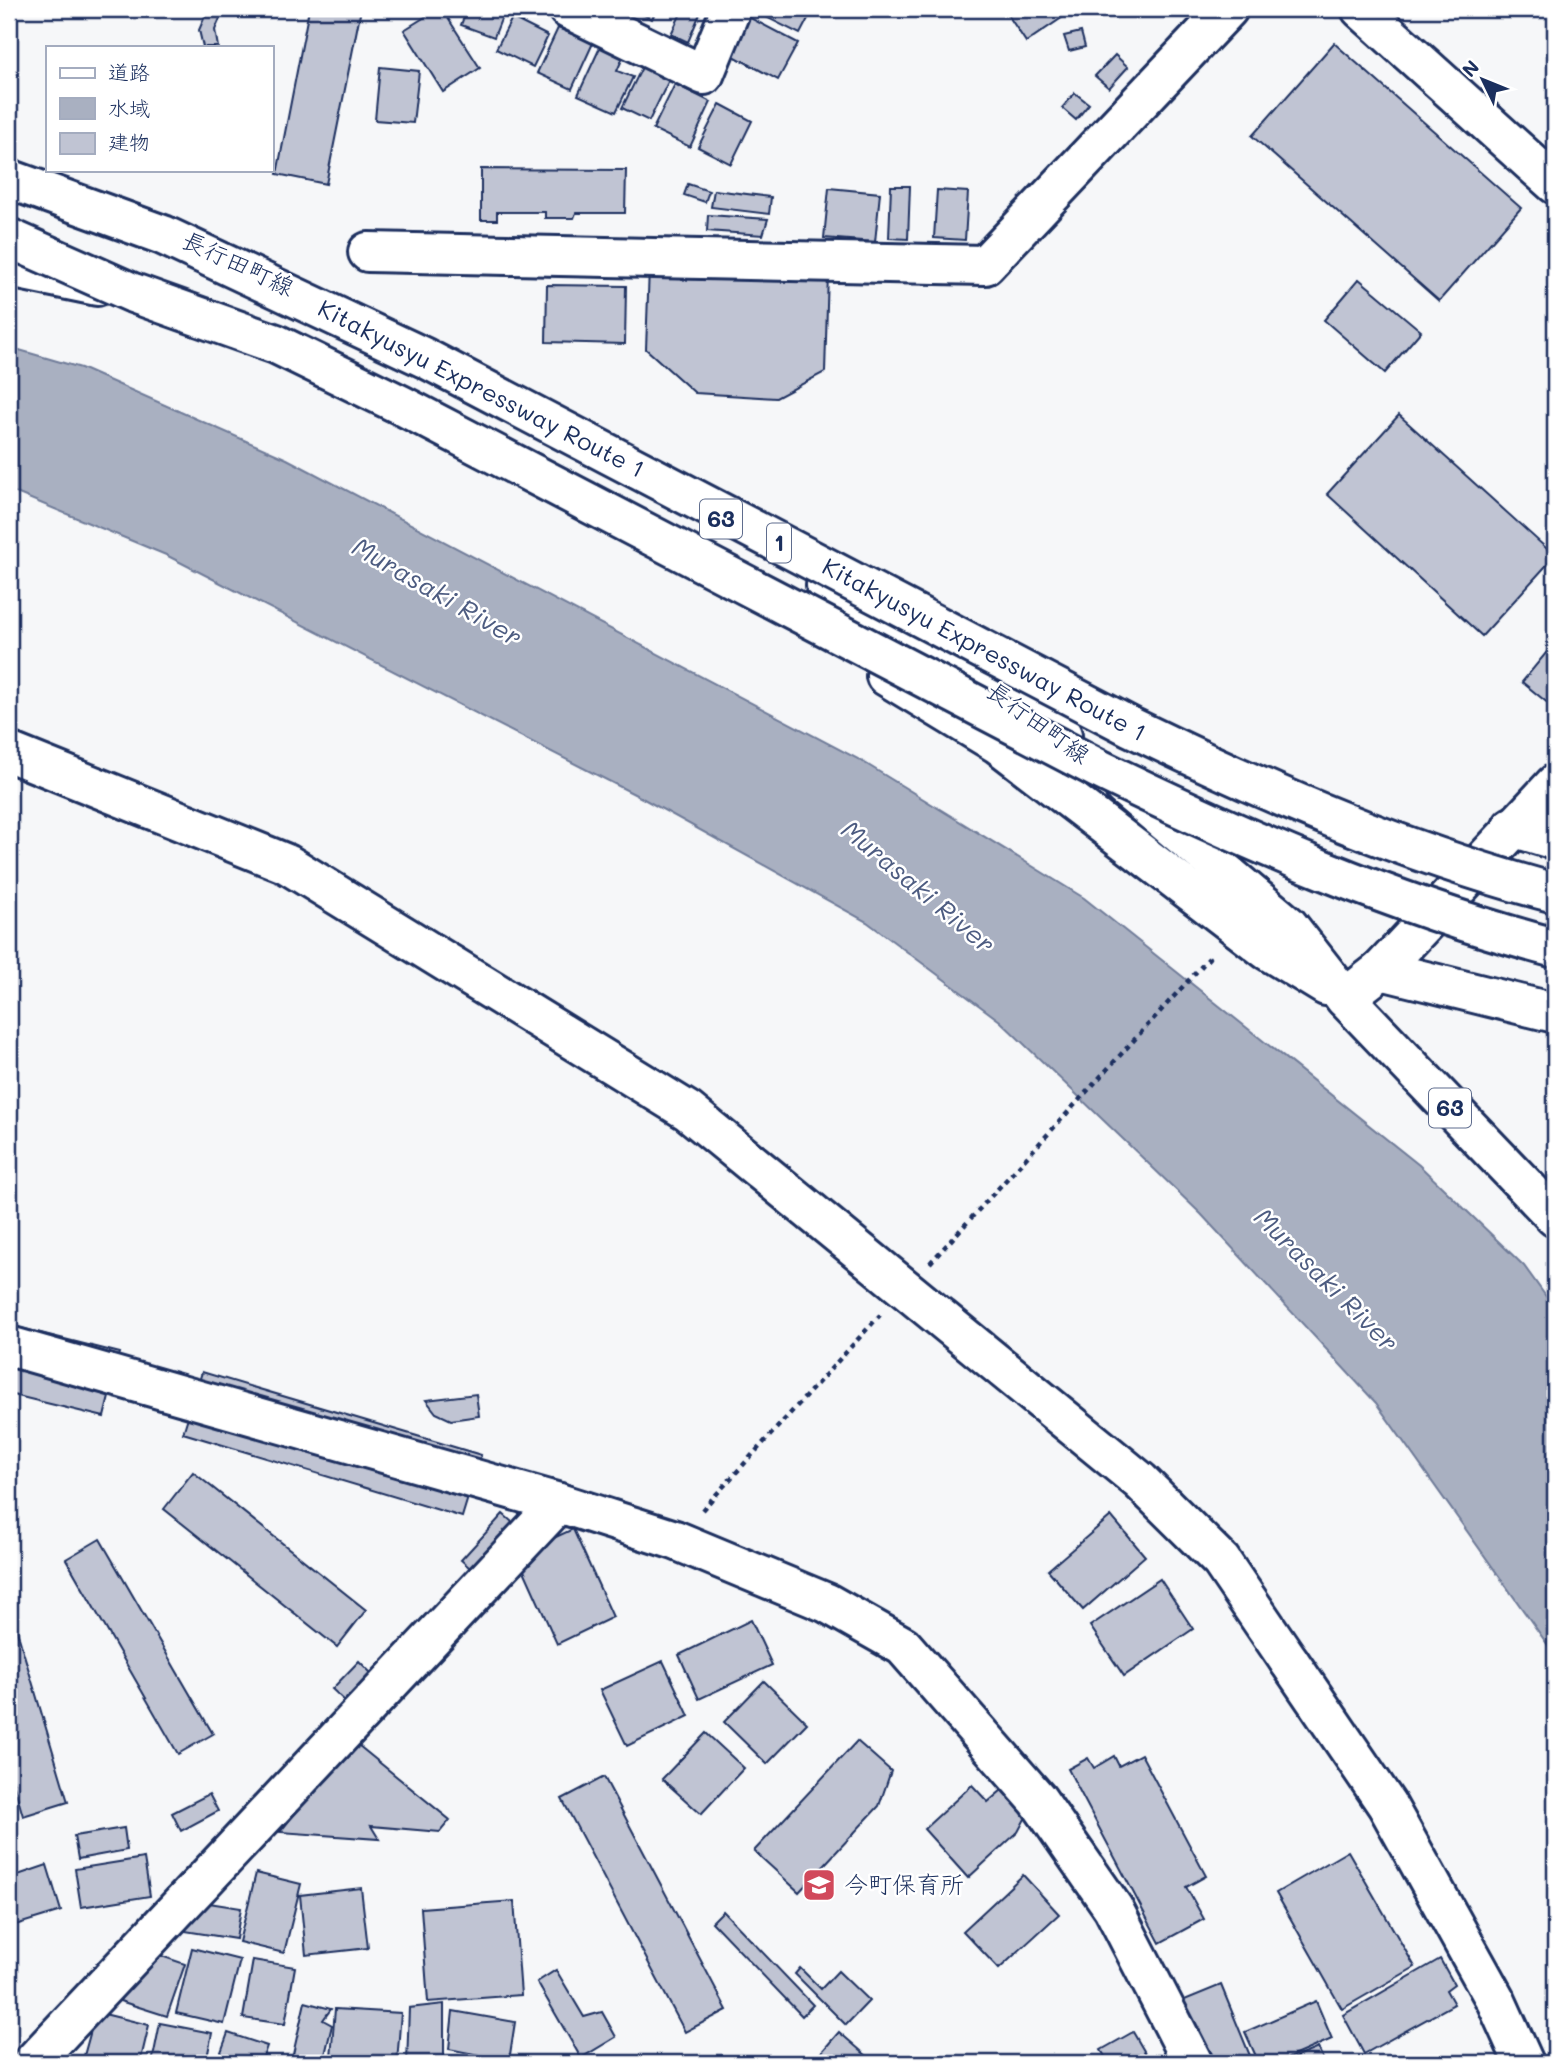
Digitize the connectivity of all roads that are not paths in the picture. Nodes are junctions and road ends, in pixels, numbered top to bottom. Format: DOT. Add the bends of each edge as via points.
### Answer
graph roads {
  1 [pos="568,9"];
  2 [pos="731,9"];
  3 [pos="1228,9"];
  4 [pos="1361,9"];
  5 [pos="9,163"];
  6 [pos="9,177"];
  7 [pos="1555,184"];
  8 [pos="163,235"];
  9 [pos="9,238"];
  10 [pos="9,250"];
  11 [pos="368,252"];
  12 [pos="9,268"];
  13 [pos="133,293"];
  14 [pos="9,752"];
  15 [pos="1555,784"];
  16 [pos="1512,827"];
  17 [pos="1555,840"];
  18 [pos="1555,893"];
  19 [pos="1555,948"];
  20 [pos="1381,970"];
  21 [pos="1345,998"];
  22 [pos="1555,1013"];
  23 [pos="1555,1217"];
  24 [pos="9,1346"];
  25 [pos="559,1503"];
  26 [pos="32,2063"];
  27 [pos="1193,2063"];
  28 [pos="1524,2063"];
  1 -- 2 [label="main road" via="704,75"];
  3 -- 11 [label="main road" via="985,265"];
  4 -- 7 [label="main road"];
  5 -- 8 [label="main road, bridge"];
  6 -- 8 [label="main road, Kitakyusyu Expressway Route 1 / 1, bridge"];
  6 -- 21 [label="main road, 長行田町線 / 63" via="185,238 572,425 1048,724 1288,925"];
  8 -- 18 [label="main road, Kitakyusyu Expressway Route 1 / 1, bridge" via="425,358 1240,780 1361,831"];
  9 -- 13 [label="main road, Kitakyusyu Expressway Route 1 / 1, bridge"];
  10 -- 21 [label="main road, 長行田町線 / 63" via="216,317 579,491 998,744 1267,950"];
  12 -- 13 [label="main road, bridge"];
  13 -- 19 [label="main road, Kitakyusyu Expressway Route 1 / 1, bridge" via="276,344 401,405 1215,826 1363,887 1476,927"];
  14 -- 28 [label="main road" via="287,864 688,1111 918,1275 1221,1561 1387,1805 1496,2001"];
  15 -- 16 [label="main road"];
  16 -- 17 [label="main road"];
  16 -- 20 [label="main road"];
  20 -- 21 [label="main road"];
  20 -- 22 [label="main road"];
  21 -- 23 [label="main road, 長行田町線 / 63"];
  24 -- 25 [label="main road"];
  25 -- 26 [label="main road"];
  25 -- 27 [label="main road" via="675,1540 827,1603 903,1646 1038,1800 1113,1908"];
}
